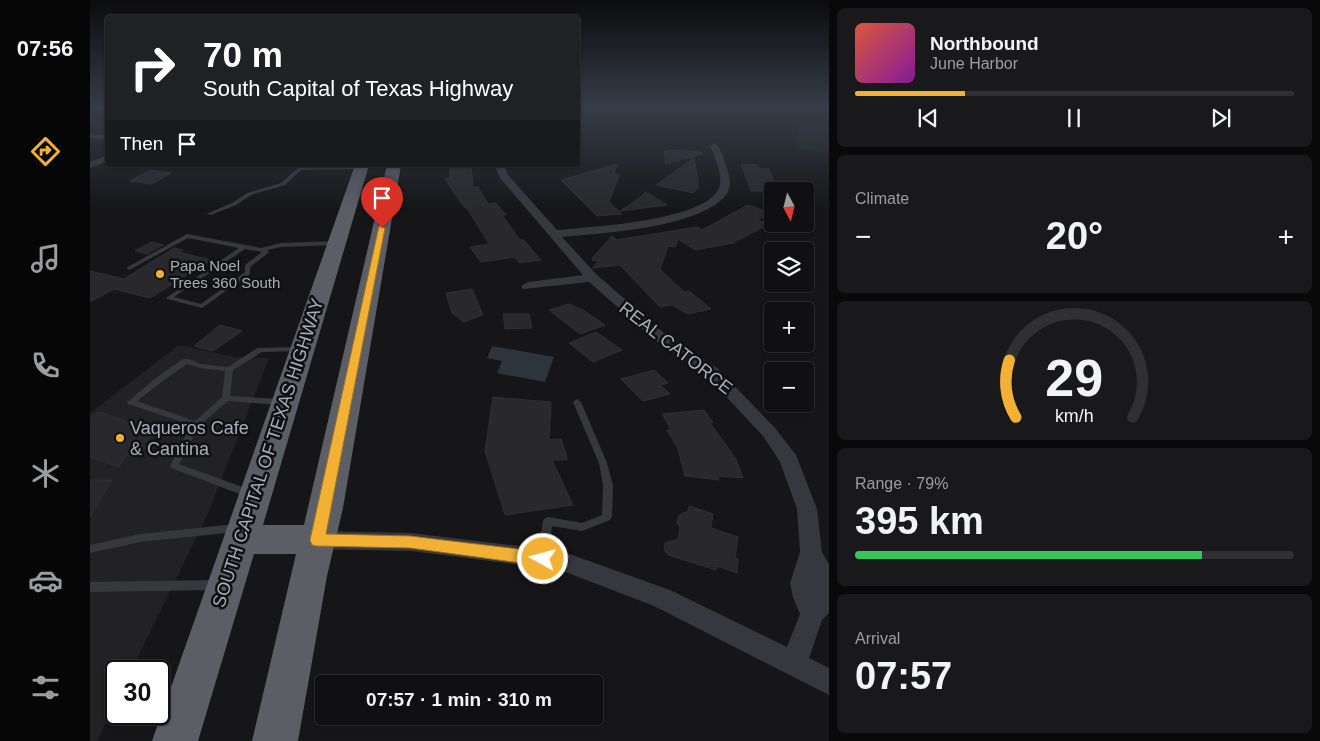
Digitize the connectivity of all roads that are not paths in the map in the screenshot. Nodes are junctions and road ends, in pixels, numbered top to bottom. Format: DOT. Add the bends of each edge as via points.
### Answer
graph roads {
  1 [pos="714,146"];
  2 [pos="105,159"];
  3 [pos="90,165"];
  4 [pos="362,167"];
  5 [pos="394,167"];
  6 [pos="501,167"];
  7 [pos="209,214"];
  8 [pos="554,234"];
  9 [pos="337,243"];
  10 [pos="244,248"];
  11 [pos="261,250"];
  12 [pos="129,268"];
  13 [pos="592,278"];
  14 [pos="528,286"];
  15 [pos="301,349"];
  16 [pos="229,369"];
  17 [pos="226,398"];
  18 [pos="285,402"];
  19 [pos="577,402"];
  20 [pos="196,424"];
  21 [pos="256,495"];
  22 [pos="243,533"];
  23 [pos="317,540"];
  24 [pos="90,549"];
  25 [pos="543,559"];
  26 [pos="225,584"];
  27 [pos="90,587"];
  28 [pos="793,664"];
  29 [pos="829,682"];
  30 [pos="175,741"];
  31 [pos="275,741"];
  1 -- 8 [label="street" via="725,183 722,194 692,213 663,220"];
  2 -- 3 [label="street"];
  4 -- 7 [label="lane" via="300,169 283,184 249,194"];
  4 -- 9 [label="highway, SOUTH CAPITAL OF TEXAS HIGHWAY"];
  5 -- 23 [label="highway"];
  6 -- 8 [label="street, REAL CATORCE" via="503,176"];
  8 -- 13 [label="street, REAL CATORCE"];
  9 -- 11 [label="lane" via="289,244"];
  9 -- 15 [label="highway, SOUTH CAPITAL OF TEXAS HIGHWAY"];
  10 -- 11 [label="lane"];
  10 -- 11 [label="lane" via="169,298 202,306 248,273 247,266 266,252"];
  10 -- 12 [label="lane" via="187,236"];
  13 -- 14 [label="street"];
  13 -- 28 [label="street, REAL CATORCE" via="660,337 711,371 768,432 789,460 807,509 811,552 826,582 824,601 812,614"];
  15 -- 16 [label="lane" via="260,350"];
  15 -- 18 [label="highway, SOUTH CAPITAL OF TEXAS HIGHWAY"];
  16 -- 17 [label="lane"];
  16 -- 20 [label="lane" via="186,361 131,402"];
  17 -- 18 [label="lane"];
  17 -- 20 [label="lane"];
  18 -- 21 [label="highway, SOUTH CAPITAL OF TEXAS HIGHWAY"];
  19 -- 25 [label="lane" via="603,464 608,485 607,517 582,527 548,521"];
  20 -- 21 [label="lane" via="174,466"];
  21 -- 22 [label="highway, SOUTH CAPITAL OF TEXAS HIGHWAY"];
  22 -- 23 [label="highway"];
  22 -- 24 [label="lane" via="140,538"];
  22 -- 26 [label="highway, SOUTH CAPITAL OF TEXAS HIGHWAY"];
  23 -- 25 [label="street" via="410,542"];
  23 -- 31 [label="highway"];
  25 -- 28 [label="street" via="561,561 662,598"];
  26 -- 27 [label="lane"];
  26 -- 30 [label="highway, SOUTH CAPITAL OF TEXAS HIGHWAY"];
  28 -- 29 [label="street"];
}
